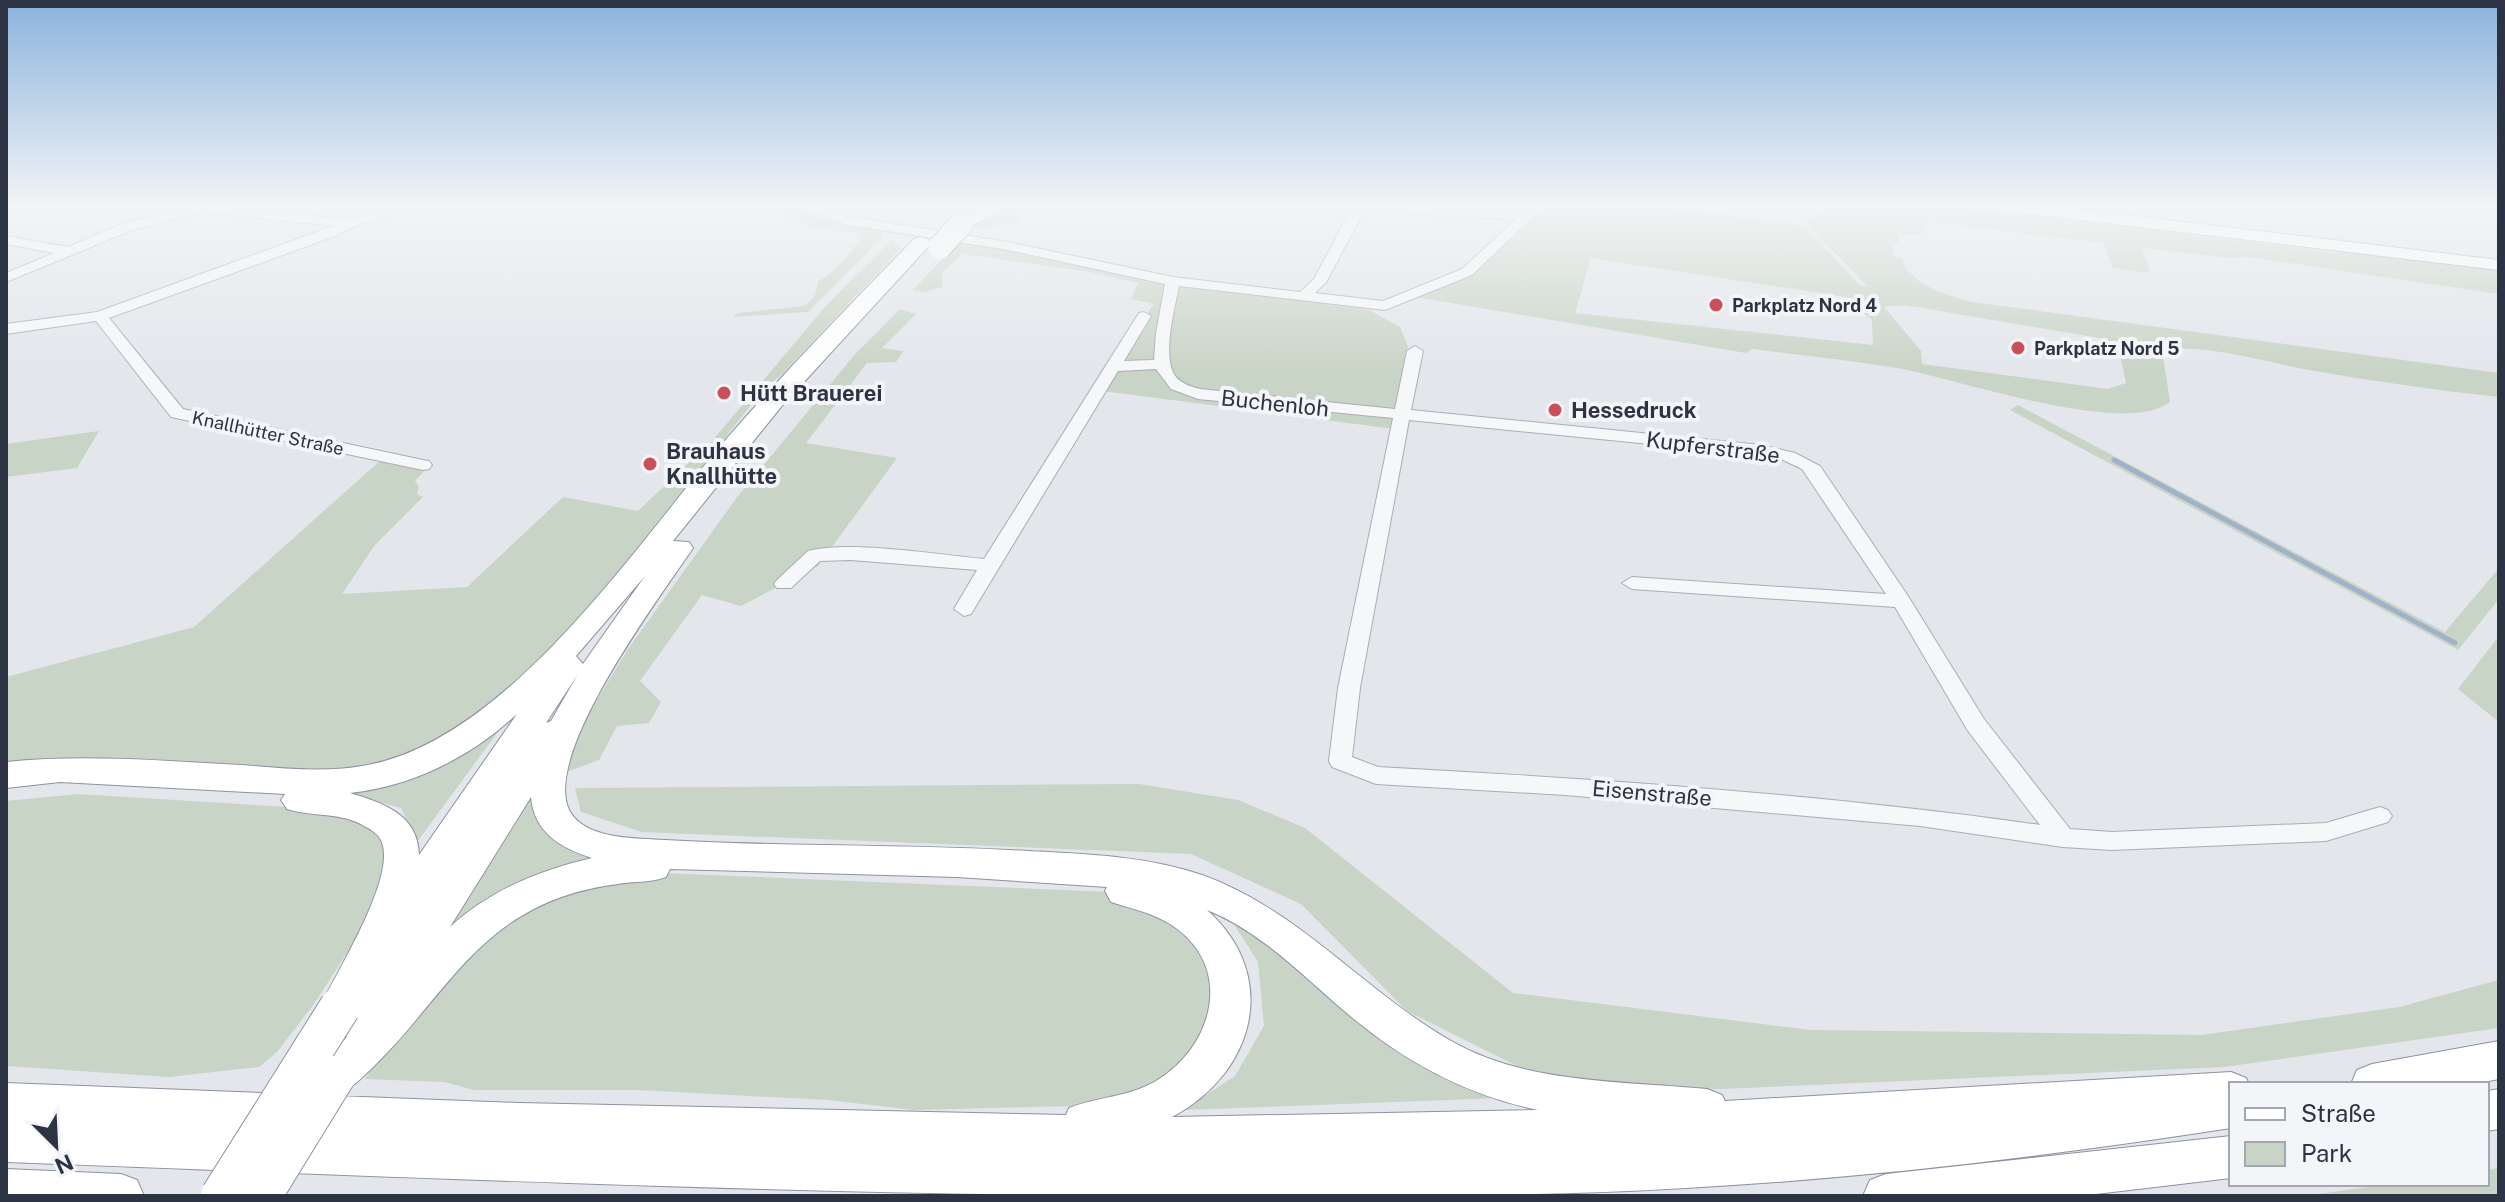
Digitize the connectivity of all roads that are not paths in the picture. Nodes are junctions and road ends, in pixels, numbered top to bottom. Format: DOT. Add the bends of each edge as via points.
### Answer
graph roads {
  1 [pos="47,260"];
  2 [pos="255,260"];
  3 [pos="916,260"];
  4 [pos="918,260"];
  5 [pos="1074,260"];
  6 [pos="1331,260"];
  7 [pos="1480,260"];
  8 [pos="2474,260"];
  9 [pos="2476,260"];
  10 [pos="2499,263"];
  11 [pos="6,278"];
  12 [pos="1173,281"];
  13 [pos="1302,297"];
  14 [pos="100,316"];
  15 [pos="1144,316"];
  16 [pos="35,326"];
  17 [pos="6,329"];
  18 [pos="6,344"];
  19 [pos="1415,351"];
  20 [pos="1162,364"];
  21 [pos="1112,366"];
  22 [pos="1402,417"];
  23 [pos="423,465"];
  24 [pos="990,565"];
  25 [pos="627,582"];
  26 [pos="1632,583"];
  27 [pos="784,584"];
  28 [pos="1901,601"];
  29 [pos="964,609"];
  30 [pos="604,657"];
  31 [pos="6,775"];
  32 [pos="6,796"];
  33 [pos="2380,816"];
  34 [pos="2063,838"];
  35 [pos="369,958"];
  36 [pos="371,1011"];
  37 [pos="2499,1060"];
  38 [pos="2383,1082"];
  39 [pos="2229,1092"];
  40 [pos="14,1101"];
  41 [pos="2229,1108"];
  42 [pos="1796,1118"];
  43 [pos="1003,1136"];
  44 [pos="6,1141"];
  45 [pos="2229,1158"];
  46 [pos="2229,1158"];
  47 [pos="6,1191"];
  48 [pos="121,1196"];
  49 [pos="221,1196"];
  50 [pos="261,1196"];
  51 [pos="1886,1196"];
  52 [pos="2071,1196"];
  1 -- 11 [label="street"];
  2 -- 14 [label="street"];
  3 -- 25 [label="highway" via="779,395"];
  4 -- 30 [label="highway" via="747,460"];
  5 -- 12 [label="street"];
  6 -- 13 [label="street" via="1320,281"];
  7 -- 13 [label="street" via="1467,272 1392,304"];
  8 -- 10 [label="main road"];
  9 -- 10 [label="main road"];
  12 -- 13 [label="street"];
  12 -- 20 [label="street"];
  14 -- 16 [label="street"];
  14 -- 23 [label="street, Knallhütter Straße" via="177,413"];
  15 -- 21 [label="street"];
  16 -- 17 [label="street"];
  16 -- 18 [label="street"];
  19 -- 22 [label="street, Eisenstraße"];
  20 -- 21 [label="street"];
  20 -- 22 [label="street, Buchenloh" via="1178,387 1198,394"];
  21 -- 24 [label="street"];
  22 -- 28 [label="street, Kupferstraße" via="1792,456 1814,470"];
  22 -- 34 [label="street, Eisenstraße" via="1349,688 1340,761 1376,775 1920,817"];
  24 -- 27 [label="street" via="815,555"];
  24 -- 29 [label="street"];
  25 -- 31 [label="highway" via="492,720 444,752 398,771 326,783 60,769"];
  25 -- 35 [label="highway"];
  26 -- 28 [label="street"];
  28 -- 34 [label="street, Kupferstraße" via="1976,725"];
  30 -- 36 [label="highway"];
  30 -- 42 [label="highway" via="554,751 549,778 550,810 574,837 655,853 1003,867 1185,883 1256,915 1410,1038 1489,1078 1595,1098"];
  32 -- 35 [label="highway" via="92,789 332,802 382,816 403,846 402,864"];
  33 -- 34 [label="street, Eisenstraße" via="2326,832 2112,841"];
  35 -- 36 [label="highway"];
  36 -- 43 [label="highway" via="501,910 541,887 606,870 649,867 1101,887 1155,898 1197,919 1226,962 1232,990 1231,1017 1217,1051 1193,1079 1158,1103 1116,1118"];
  36 -- 49 [label="highway, bridge"];
  36 -- 50 [label="highway, bridge"];
  37 -- 38 [label="highway"];
  39 -- 42 [label="highway"];
  40 -- 43 [label="highway" via="519,1124"];
  41 -- 44 [label="highway" via="2048,1137 1449,1178 1071,1177"];
  42 -- 43 [label="highway" via="1298,1138"];
  45 -- 51 [label="highway"];
  46 -- 52 [label="highway"];
  47 -- 48 [label="highway"];
}
